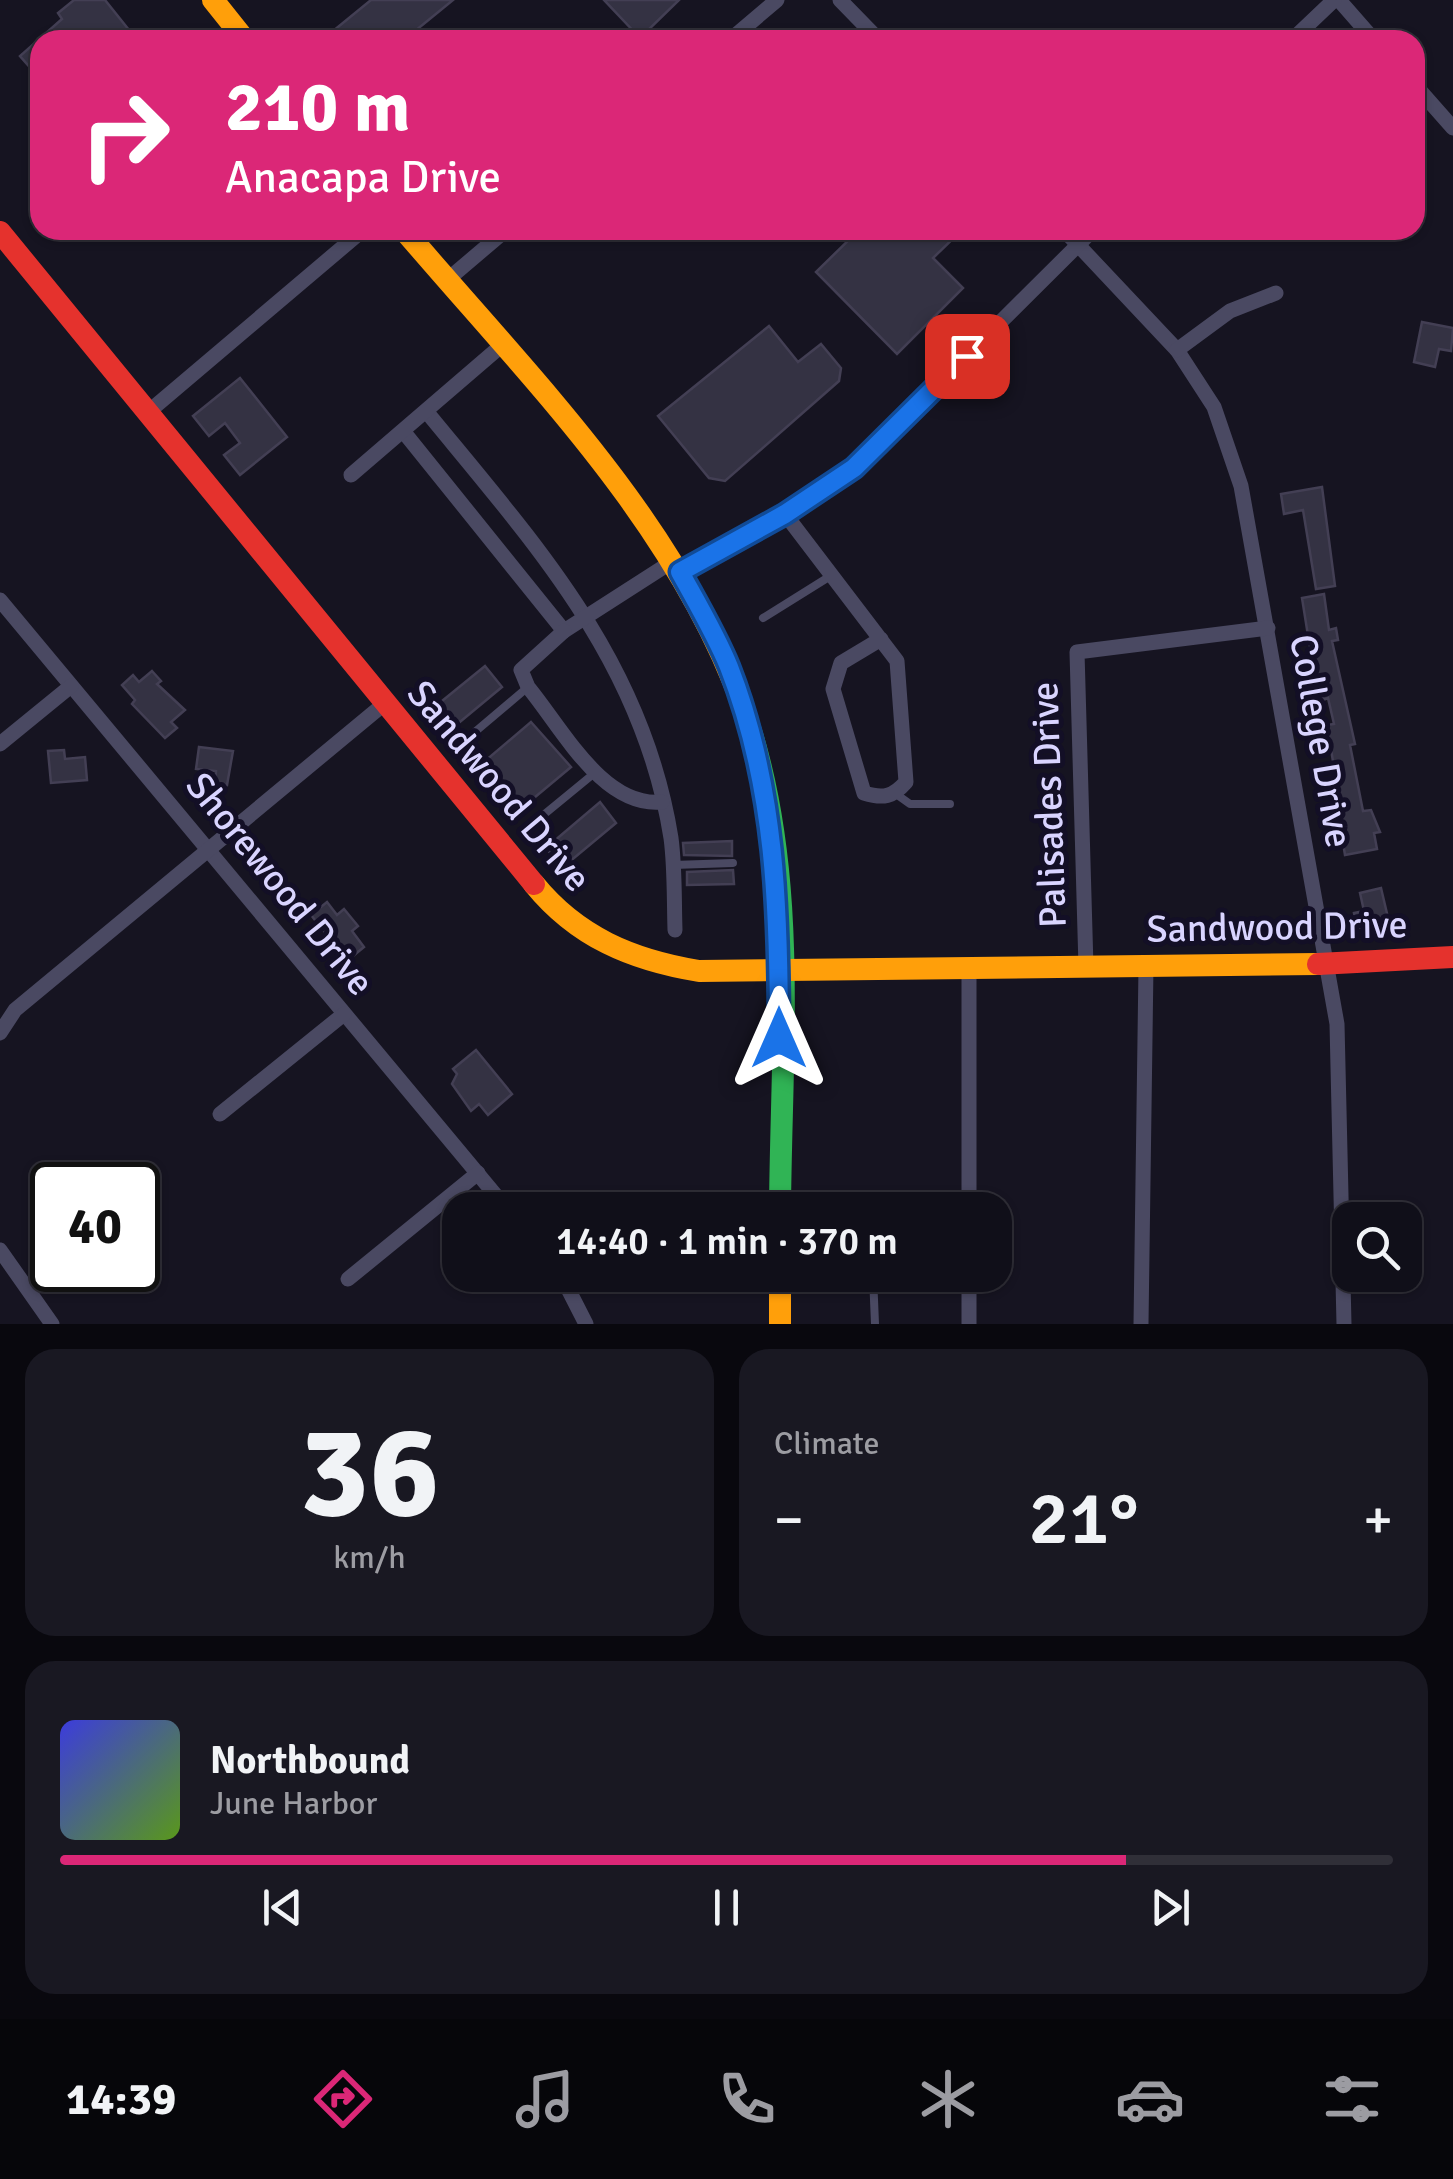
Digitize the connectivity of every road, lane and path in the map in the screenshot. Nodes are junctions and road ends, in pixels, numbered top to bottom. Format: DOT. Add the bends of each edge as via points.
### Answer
graph roads {
  1 [pos="213,0"];
  2 [pos="777,0"];
  3 [pos="840,0"];
  4 [pos="1336,0"];
  5 [pos="237,30"];
  6 [pos="742,30"];
  7 [pos="869,30"];
  8 [pos="1303,30"];
  9 [pos="1364,30"];
  10 [pos="1425,96"];
  11 [pos="1453,128"];
  12 [pos="0,232"];
  13 [pos="351,240"];
  14 [pos="412,240"];
  15 [pos="494,240"];
  16 [pos="1073,240"];
  17 [pos="1083,240"];
  18 [pos="1078,245"];
  19 [pos="446,281"];
  20 [pos="1276,294"];
  21 [pos="502,346"];
  22 [pos="1177,350"];
  23 [pos="426,411"];
  24 [pos="146,414"];
  25 [pos="403,431"];
  26 [pos="351,475"];
  27 [pos="785,514"];
  28 [pos="677,566"];
  29 [pos="832,576"];
  30 [pos="0,600"];
  31 [pos="586,613"];
  32 [pos="763,618"];
  33 [pos="1268,628"];
  34 [pos="564,631"];
  35 [pos="881,639"];
  36 [pos="71,686"];
  37 [pos="528,688"];
  38 [pos="384,704"];
  39 [pos="462,742"];
  40 [pos="0,744"];
  41 [pos="596,771"];
  42 [pos="896,794"];
  43 [pos="662,802"];
  44 [pos="950,804"];
  45 [pos="530,826"];
  46 [pos="209,846"];
  47 [pos="732,862"];
  48 [pos="673,865"];
  49 [pos="674,930"];
  50 [pos="1453,957"];
  51 [pos="1327,964"];
  52 [pos="1146,966"];
  53 [pos="1086,967"];
  54 [pos="779,970"];
  55 [pos="969,970"];
  56 [pos="344,1014"];
  57 [pos="0,1033"];
  58 [pos="220,1114"];
  59 [pos="478,1174"];
  60 [pos="493,1192"];
  61 [pos="780,1192"];
  62 [pos="969,1192"];
  63 [pos="0,1250"];
  64 [pos="348,1279"];
  65 [pos="570,1292"];
  66 [pos="780,1292"];
  67 [pos="873,1292"];
  68 [pos="970,1292"];
  69 [pos="52,1324"];
  70 [pos="586,1324"];
  71 [pos="780,1324"];
  72 [pos="874,1324"];
  73 [pos="970,1324"];
  74 [pos="1141,1324"];
  75 [pos="1344,1324"];
  1 -- 5 [label="street"];
  2 -- 6 [label="street"];
  3 -- 7 [label="street"];
  4 -- 8 [label="street"];
  4 -- 9 [label="street"];
  10 -- 11 [label="street"];
  12 -- 24 [label="street, Sandwood Drive"];
  13 -- 24 [label="street"];
  14 -- 19 [label="street"];
  15 -- 19 [label="street"];
  16 -- 18 [label="street, College Drive"];
  17 -- 18 [label="street"];
  18 -- 22 [label="street, College Drive"];
  18 -- 27 [label="street" via="854,468"];
  19 -- 21 [label="street"];
  20 -- 22 [label="street" via="1230,312"];
  21 -- 23 [label="street"];
  21 -- 28 [label="street"];
  22 -- 33 [label="street, College Drive" via="1214,407 1241,486"];
  23 -- 25 [label="street"];
  23 -- 31 [label="street"];
  24 -- 38 [label="street, Sandwood Drive"];
  25 -- 26 [label="street"];
  25 -- 34 [label="street"];
  27 -- 28 [label="street"];
  27 -- 29 [label="street"];
  28 -- 31 [label="street"];
  28 -- 54 [label="street" via="729,666 761,773 776,872"];
  29 -- 32 [label="lane"];
  29 -- 35 [label="street"];
  30 -- 36 [label="street, Shorewood Drive"];
  31 -- 34 [label="street"];
  31 -- 43 [label="street" via="644,731"];
  33 -- 51 [label="street, College Drive"];
  33 -- 53 [label="street, Palisades Drive" via="1078,652"];
  34 -- 37 [label="street" via="521,670"];
  35 -- 42 [label="street" via="897,661 906,782"];
  35 -- 42 [label="street" via="841,663 833,689 864,793"];
  36 -- 40 [label="street"];
  36 -- 46 [label="street, Shorewood Drive"];
  37 -- 39 [label="lane"];
  37 -- 41 [label="street"];
  38 -- 46 [label="street"];
  38 -- 54 [label="street, Sandwood Drive" via="554,908 590,938 652,964"];
  41 -- 43 [label="street" via="620,795"];
  41 -- 45 [label="lane"];
  42 -- 44 [label="lane" via="910,804"];
  43 -- 48 [label="street"];
  46 -- 56 [label="street, Shorewood Drive"];
  46 -- 57 [label="street" via="15,1010"];
  47 -- 48 [label="lane"];
  48 -- 49 [label="street"];
  50 -- 51 [label="street, Sandwood Drive"];
  51 -- 52 [label="street, Sandwood Drive"];
  51 -- 75 [label="street, College Drive" via="1340,1068"];
  52 -- 53 [label="street, Sandwood Drive"];
  52 -- 74 [label="street"];
  53 -- 55 [label="street, Sandwood Drive"];
  54 -- 55 [label="street, Sandwood Drive"];
  54 -- 61 [label="street"];
  55 -- 62 [label="street"];
  56 -- 58 [label="street"];
  56 -- 59 [label="street, Shorewood Drive"];
  59 -- 60 [label="street, Shorewood Drive"];
  59 -- 64 [label="street"];
  63 -- 69 [label="street"];
  65 -- 70 [label="street"];
  66 -- 71 [label="street"];
  67 -- 72 [label="lane"];
  68 -- 73 [label="street"];
}
